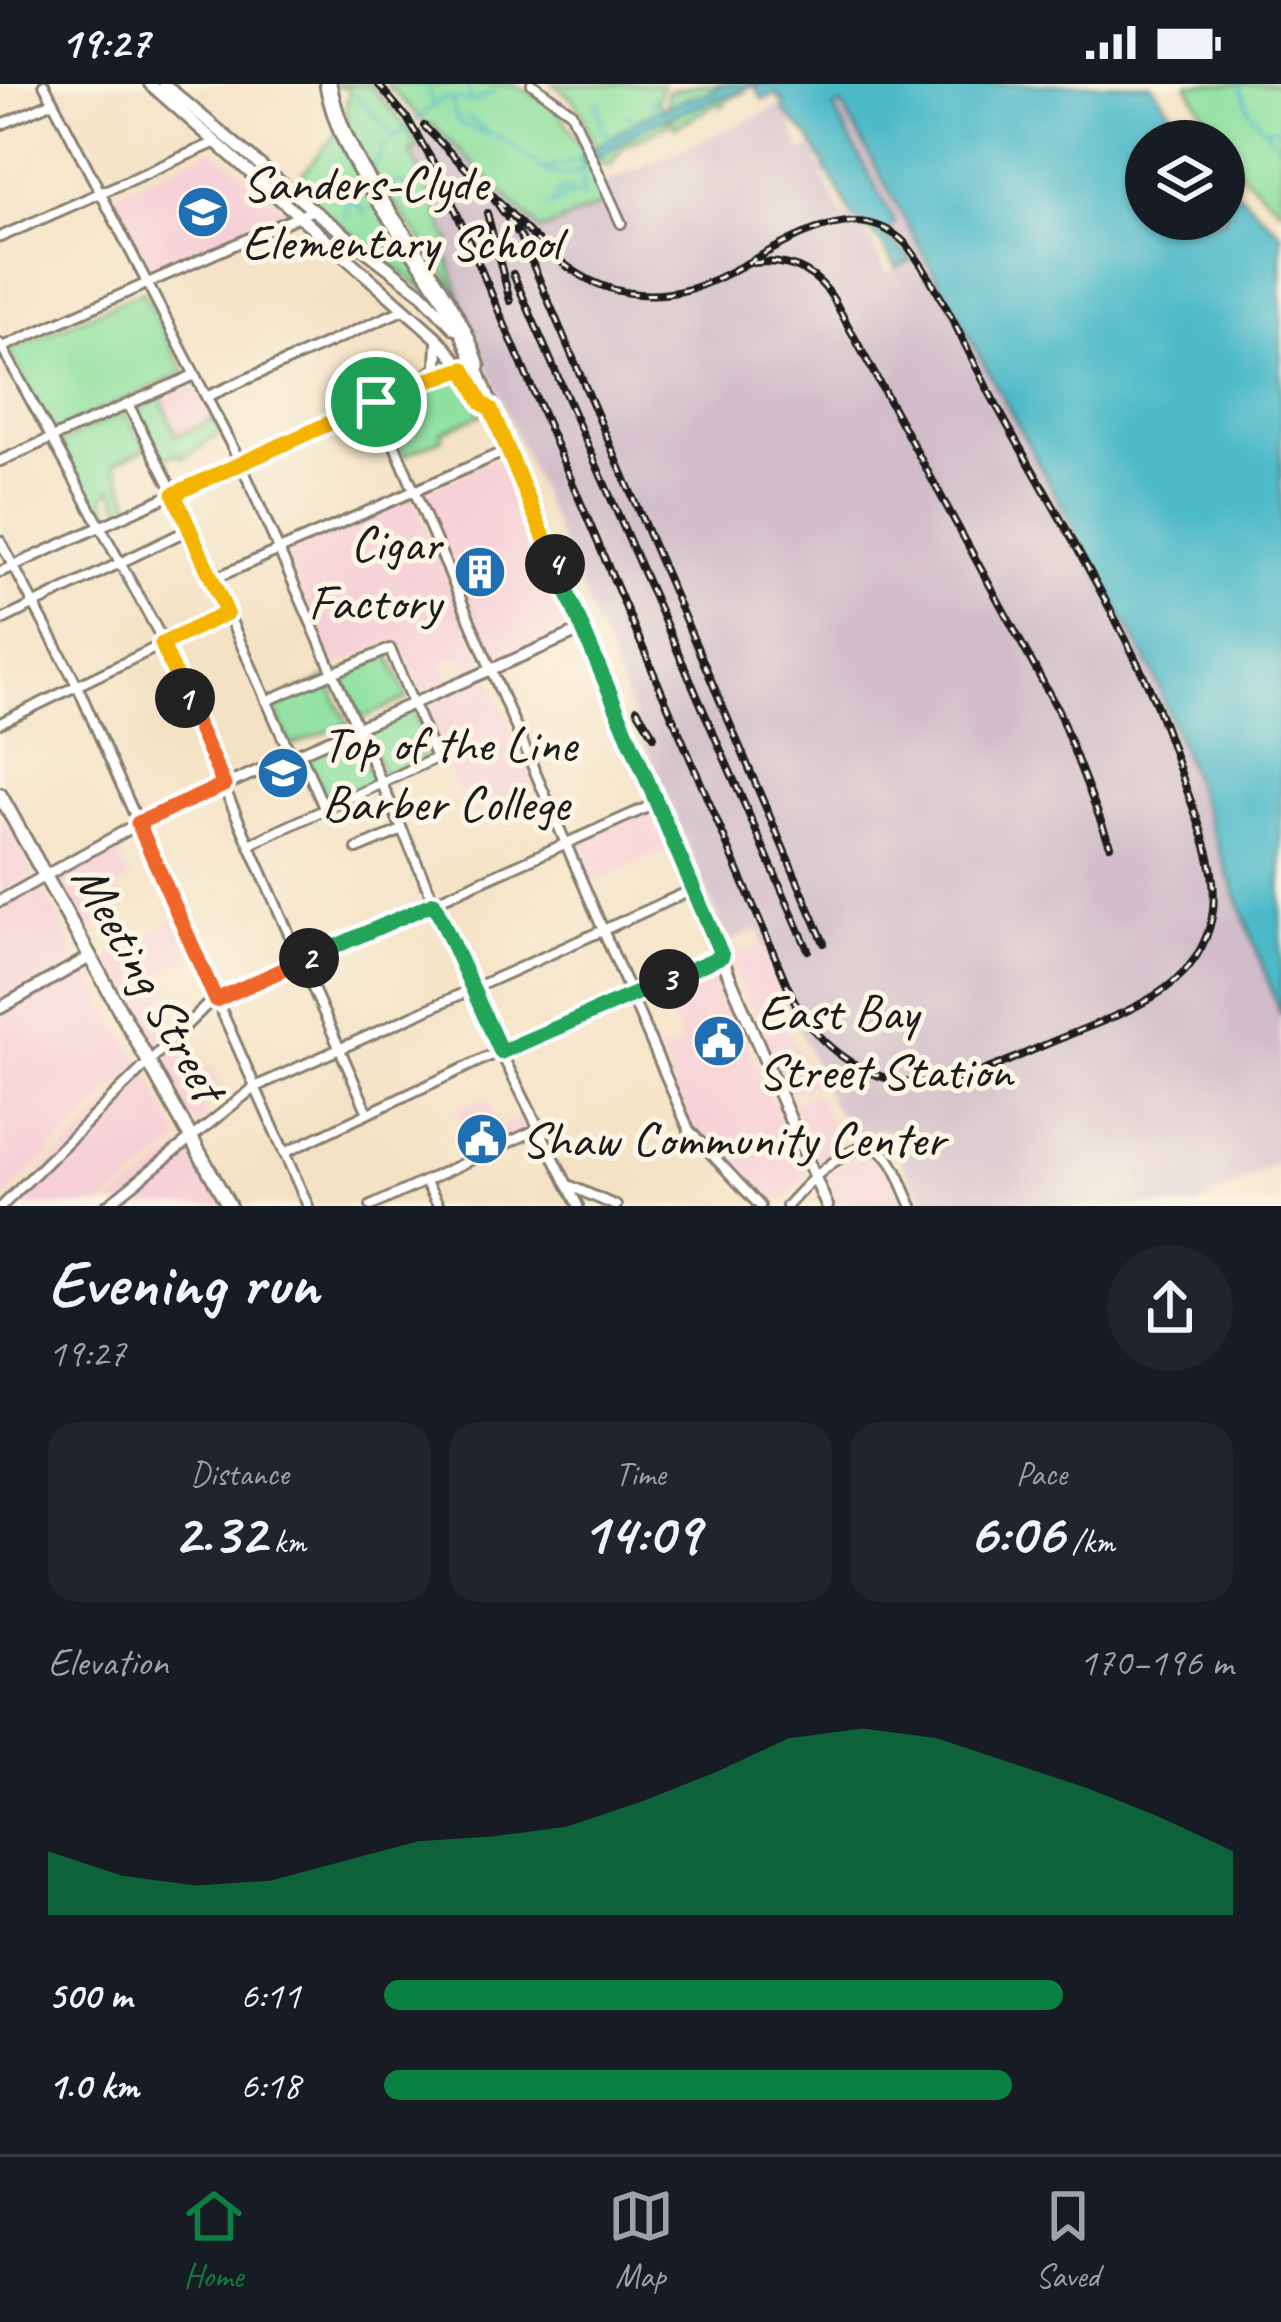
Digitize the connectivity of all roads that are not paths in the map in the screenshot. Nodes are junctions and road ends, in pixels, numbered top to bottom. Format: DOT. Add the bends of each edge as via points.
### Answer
graph roads {
  1 [pos="44,84"];
  2 [pos="150,84"];
  3 [pos="164,84"];
  4 [pos="328,84"];
  5 [pos="532,84"];
  6 [pos="53,102"];
  7 [pos="0,125"];
  8 [pos="214,142"];
  9 [pos="101,192"];
  10 [pos="307,213"];
  11 [pos="621,223"];
  12 [pos="0,236"];
  13 [pos="147,283"];
  14 [pos="405,308"];
  15 [pos="437,338"];
  16 [pos="1,347"];
  17 [pos="470,367"];
  18 [pos="194,375"];
  19 [pos="416,384"];
  20 [pos="206,397"];
  21 [pos="376,402"];
  22 [pos="128,404"];
  23 [pos="51,439"];
  24 [pos="508,450"];
  25 [pos="0,461"];
  26 [pos="241,464"];
  27 [pos="413,491"];
  28 [pos="174,494"];
  29 [pos="102,526"];
  30 [pos="190,529"];
  31 [pos="0,541"];
  32 [pos="280,550"];
  33 [pos="121,562"];
  34 [pos="13,566"];
  35 [pos="0,572"];
  36 [pos="213,579"];
  37 [pos="34,605"];
  38 [pos="227,613"];
  39 [pos="0,621"];
  40 [pos="582,630"];
  41 [pos="162,644"];
  42 [pos="490,669"];
  43 [pos="333,671"];
  44 [pos="77,685"];
  45 [pos="266,701"];
  46 [pos="414,702"];
  47 [pos="0,723"];
  48 [pos="357,727"];
  49 [pos="296,754"];
  50 [pos="381,783"];
  51 [pos="224,785"];
  52 [pos="0,795"];
  53 [pos="657,803"];
  54 [pos="324,808"];
  55 [pos="138,823"];
  56 [pos="402,830"];
  57 [pos="250,844"];
  58 [pos="565,844"];
  59 [pos="357,849"];
  60 [pos="44,876"];
  61 [pos="694,890"];
  62 [pos="0,901"];
  63 [pos="434,903"];
  64 [pos="602,930"];
  65 [pos="722,956"];
  66 [pos="90,957"];
  67 [pos="302,961"];
  68 [pos="472,988"];
  69 [pos="630,995"];
  70 [pos="216,1000"];
  71 [pos="0,1008"];
  72 [pos="339,1048"];
  73 [pos="501,1052"];
  74 [pos="148,1062"];
  75 [pos="256,1087"];
  76 [pos="368,1113"];
  77 [pos="538,1129"];
  78 [pos="191,1137"];
  79 [pos="284,1153"];
  80 [pos="814,1176"];
  81 [pos="425,1181"];
  82 [pos="568,1185"];
  83 [pos="603,1200"];
  84 [pos="2,1206"];
  85 [pos="106,1206"];
  86 [pos="229,1206"];
  87 [pos="308,1206"];
  88 [pos="371,1206"];
  89 [pos="439,1206"];
  90 [pos="578,1206"];
  91 [pos="593,1206"];
  92 [pos="616,1206"];
  93 [pos="760,1206"];
  94 [pos="787,1206"];
  95 [pos="827,1206"];
  96 [pos="912,1206"];
  1 -- 6 [label="street"];
  2 -- 8 [label="main road"];
  3 -- 10 [label="main road"];
  4 -- 17 [label="highway" via="353,158 438,283 466,335"];
  5 -- 11 [label="street" via="567,107"];
  6 -- 7 [label="street"];
  6 -- 9 [label="street"];
  8 -- 9 [label="street"];
  8 -- 10 [label="main road"];
  9 -- 12 [label="street"];
  9 -- 13 [label="street"];
  10 -- 13 [label="street"];
  10 -- 14 [label="main road"];
  10 -- 17 [label="main road" via="436,307"];
  13 -- 16 [label="street"];
  13 -- 18 [label="street"];
  14 -- 15 [label="main road"];
  14 -- 20 [label="street"];
  15 -- 17 [label="main road"];
  15 -- 19 [label="main road" via="439,364"];
  16 -- 23 [label="street"];
  17 -- 19 [label="street"];
  17 -- 24 [label="main road" via="492,400"];
  18 -- 20 [label="street"];
  18 -- 22 [label="street"];
  19 -- 21 [label="street"];
  20 -- 26 [label="street"];
  21 -- 26 [label="street"];
  21 -- 27 [label="street"];
  22 -- 23 [label="street"];
  22 -- 28 [label="street"];
  23 -- 25 [label="street"];
  23 -- 29 [label="street"];
  24 -- 27 [label="street"];
  24 -- 40 [label="main road"];
  26 -- 28 [label="street"];
  26 -- 32 [label="street"];
  27 -- 32 [label="street"];
  27 -- 42 [label="street"];
  28 -- 29 [label="street"];
  28 -- 30 [label="street"];
  29 -- 33 [label="street"];
  29 -- 34 [label="street"];
  30 -- 33 [label="street"];
  30 -- 36 [label="street"];
  31 -- 34 [label="street"];
  32 -- 36 [label="street"];
  32 -- 43 [label="street"];
  33 -- 37 [label="street"];
  33 -- 41 [label="street"];
  34 -- 35 [label="street"];
  34 -- 37 [label="street"];
  36 -- 38 [label="street"];
  37 -- 39 [label="street"];
  37 -- 44 [label="street"];
  38 -- 41 [label="street"];
  38 -- 45 [label="street"];
  40 -- 42 [label="street"];
  40 -- 53 [label="main road"];
  41 -- 44 [label="street"];
  41 -- 51 [label="street"];
  42 -- 46 [label="street"];
  42 -- 58 [label="street"];
  43 -- 45 [label="street"];
  43 -- 46 [label="street" via="390,649"];
  43 -- 48 [label="street"];
  44 -- 47 [label="street"];
  44 -- 55 [label="street"];
  45 -- 49 [label="street"];
  46 -- 48 [label="street"];
  46 -- 50 [label="street" via="436,758"];
  48 -- 49 [label="street"];
  48 -- 50 [label="street"];
  49 -- 51 [label="street"];
  49 -- 54 [label="street"];
  50 -- 54 [label="street"];
  50 -- 56 [label="street"];
  51 -- 55 [label="street"];
  51 -- 57 [label="street"];
  52 -- 60 [label="main road, Meeting Street"];
  53 -- 58 [label="street"];
  53 -- 61 [label="main road"];
  54 -- 57 [label="street"];
  55 -- 60 [label="street"];
  55 -- 70 [label="street"];
  56 -- 59 [label="street"];
  56 -- 63 [label="street"];
  57 -- 67 [label="street"];
  58 -- 63 [label="street"];
  58 -- 64 [label="street"];
  60 -- 62 [label="street"];
  60 -- 66 [label="main road, Meeting Street"];
  61 -- 64 [label="street"];
  61 -- 65 [label="main road"];
  63 -- 67 [label="street"];
  63 -- 68 [label="street"];
  64 -- 68 [label="street"];
  64 -- 69 [label="street"];
  65 -- 69 [label="street"];
  65 -- 80 [label="main road"];
  66 -- 71 [label="main road"];
  66 -- 74 [label="main road, Meeting Street"];
  67 -- 70 [label="street"];
  67 -- 72 [label="street"];
  68 -- 72 [label="street"];
  68 -- 73 [label="street"];
  69 -- 73 [label="street"];
  69 -- 93 [label="street" via="688,1130"];
  70 -- 74 [label="street"];
  70 -- 75 [label="street"];
  72 -- 75 [label="street"];
  72 -- 76 [label="street"];
  73 -- 76 [label="street"];
  73 -- 77 [label="street"];
  74 -- 78 [label="main road, Meeting Street"];
  74 -- 84 [label="street"];
  75 -- 78 [label="street"];
  75 -- 79 [label="street"];
  76 -- 79 [label="street"];
  77 -- 81 [label="street"];
  77 -- 82 [label="street"];
  78 -- 85 [label="street"];
  78 -- 86 [label="main road, Meeting Street"];
  79 -- 87 [label="street"];
  80 -- 94 [label="street"];
  80 -- 95 [label="main road"];
  80 -- 96 [label="street" via="860,1149 878,1150"];
  81 -- 88 [label="street"];
  81 -- 89 [label="street"];
  82 -- 83 [label="street"];
  82 -- 90 [label="street"];
  83 -- 91 [label="street"];
  83 -- 92 [label="street"];
}
